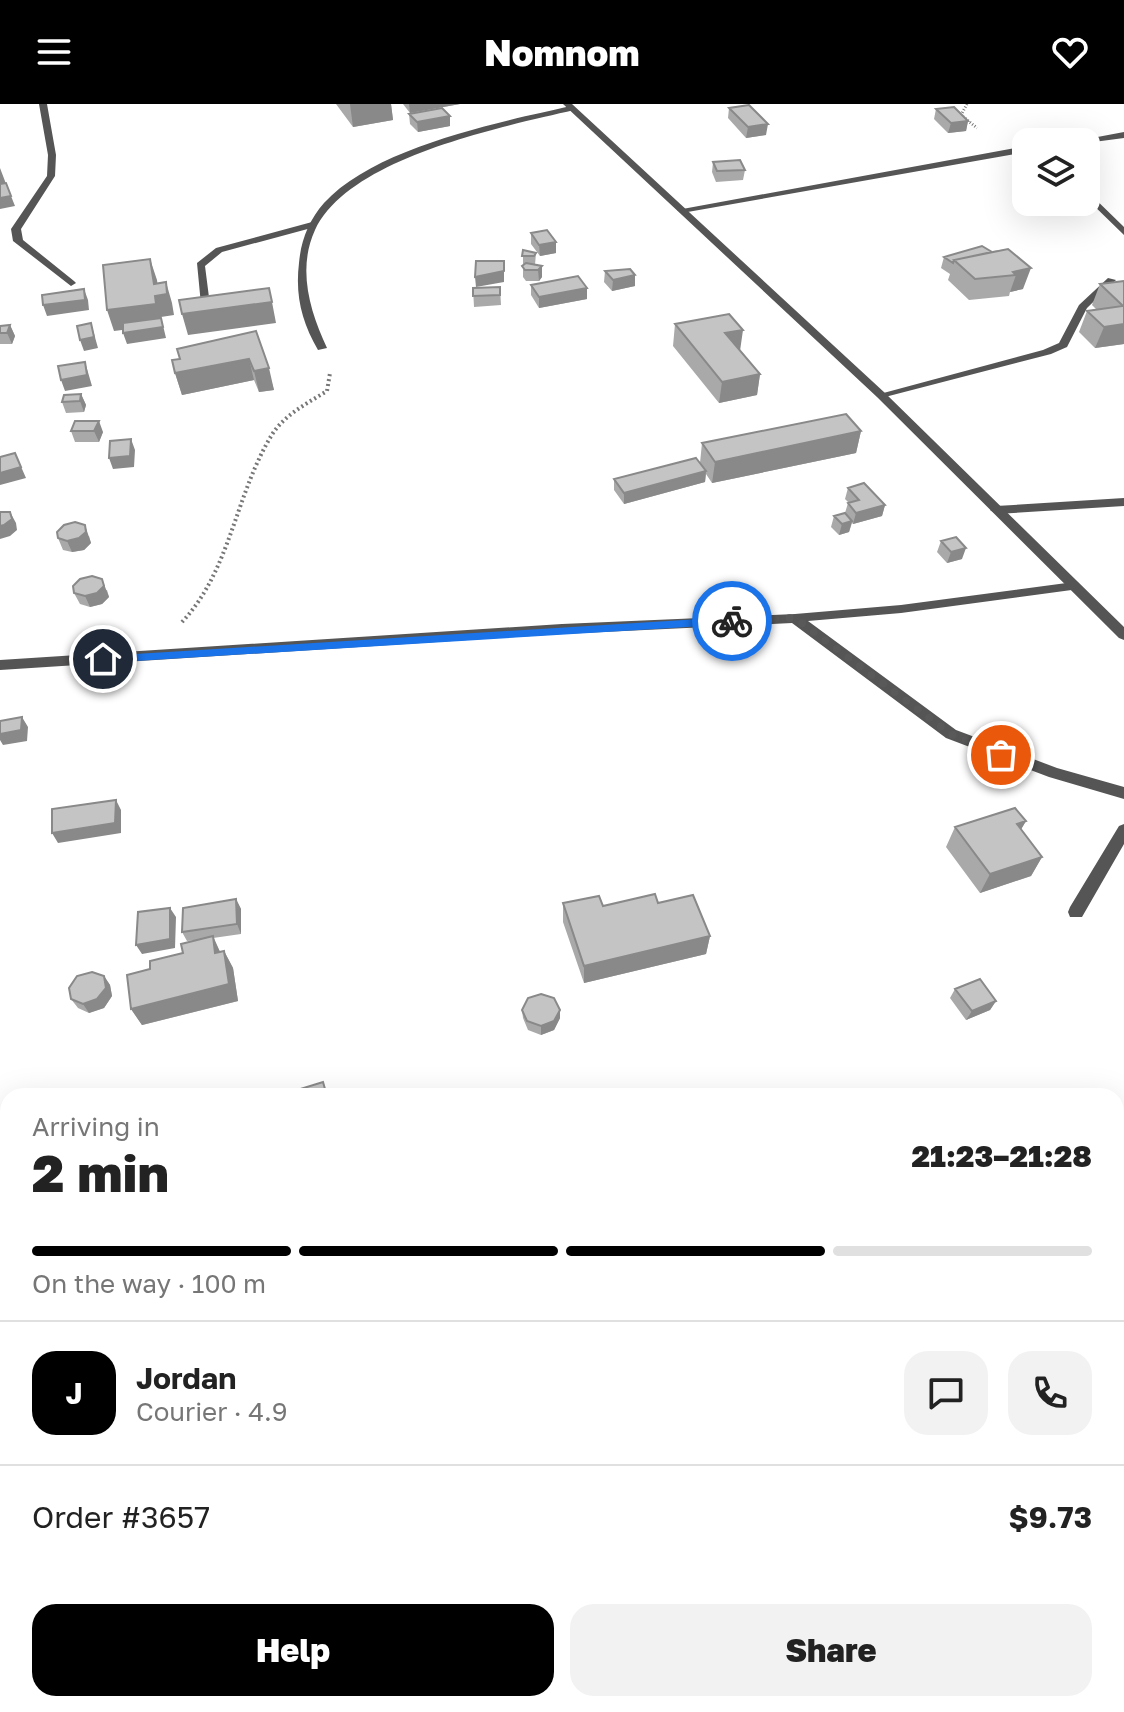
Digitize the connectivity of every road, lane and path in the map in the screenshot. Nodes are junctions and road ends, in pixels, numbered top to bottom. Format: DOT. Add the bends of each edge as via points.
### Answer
graph roads {
  1 [pos="43,104"];
  2 [pos="569,106"];
  3 [pos="1124,135"];
  4 [pos="1100,138"];
  5 [pos="1012,151"];
  6 [pos="1100,207"];
  7 [pos="682,210"];
  8 [pos="312,225"];
  9 [pos="1124,232"];
  10 [pos="1111,280"];
  11 [pos="71,283"];
  12 [pos="206,313"];
  13 [pos="322,348"];
  14 [pos="881,395"];
  15 [pos="1124,502"];
  16 [pos="996,510"];
  17 [pos="1074,586"];
  18 [pos="795,618"];
  19 [pos="177,626"];
  20 [pos="1124,635"];
  21 [pos="0,665"];
  22 [pos="1124,793"];
  23 [pos="1124,830"];
  24 [pos="1076,912"];
  1 -- 11 [label="street" via="51,176 16,229 18,241"];
  2 -- 7 [label="street"];
  2 -- 8 [label="street" via="462,135 395,161 342,191"];
  3 -- 4 [label="street"];
  5 -- 7 [label="street"];
  6 -- 9 [label="street"];
  7 -- 14 [label="street"];
  8 -- 12 [label="street" via="219,250 200,265"];
  8 -- 13 [label="street" via="304,305"];
  10 -- 14 [label="street" via="1083,307 1063,345 1055,349"];
  13 -- 19 [label="path" via="330,370 327,391 289,415 270,437 212,580 200,603"];
  14 -- 16 [label="street"];
  15 -- 16 [label="street"];
  16 -- 17 [label="street"];
  17 -- 18 [label="street"];
  17 -- 20 [label="street"];
  18 -- 21 [label="street"];
  18 -- 22 [label="street" via="951,734"];
  23 -- 24 [label="street"];
}
